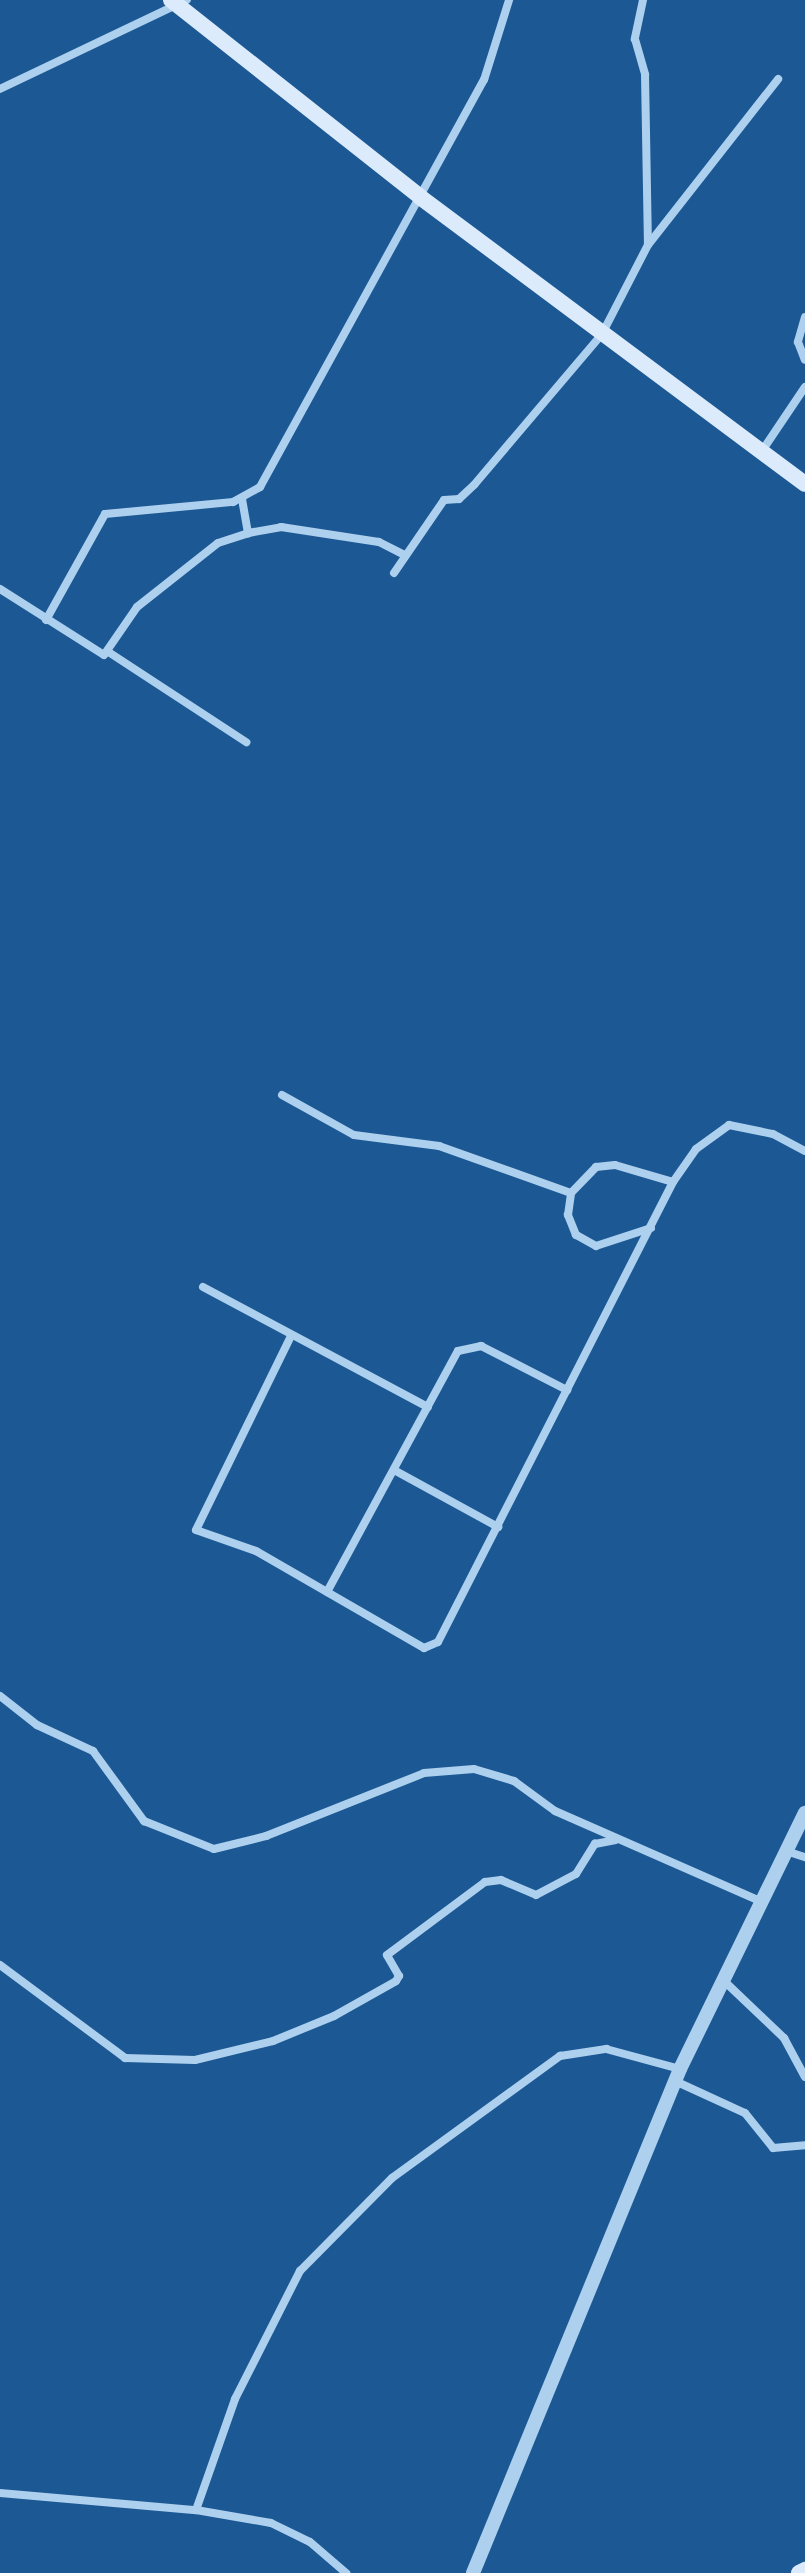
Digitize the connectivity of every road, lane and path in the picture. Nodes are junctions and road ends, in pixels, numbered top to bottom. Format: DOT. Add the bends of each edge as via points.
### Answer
graph roads {
  1 [pos="509,0"];
  2 [pos="643,0"];
  3 [pos="178,2"];
  4 [pos="778,79"];
  5 [pos="0,89"];
  6 [pos="420,197"];
  7 [pos="648,245"];
  8 [pos="805,317"];
  9 [pos="602,334"];
  10 [pos="805,360"];
  11 [pos="805,387"];
  12 [pos="761,451"];
  13 [pos="805,484"];
  14 [pos="242,499"];
  15 [pos="248,533"];
  16 [pos="405,555"];
  17 [pos="394,573"];
  18 [pos="0,589"];
  19 [pos="46,620"];
  20 [pos="110,653"];
  21 [pos="246,742"];
  22 [pos="282,1095"];
  23 [pos="805,1151"];
  24 [pos="673,1182"];
  25 [pos="571,1193"];
  26 [pos="652,1228"];
  27 [pos="203,1287"];
  28 [pos="291,1336"];
  29 [pos="567,1390"];
  30 [pos="428,1407"];
  31 [pos="394,1470"];
  32 [pos="498,1527"];
  33 [pos="327,1592"];
  34 [pos="0,1696"];
  35 [pos="805,1813"];
  36 [pos="621,1839"];
  37 [pos="786,1851"];
  38 [pos="805,1857"];
  39 [pos="758,1900"];
  40 [pos="0,1965"];
  41 [pos="722,1979"];
  42 [pos="677,2075"];
  43 [pos="805,2077"];
  44 [pos="805,2145"];
  45 [pos="0,2493"];
  46 [pos="196,2510"];
  47 [pos="805,2570"];
  48 [pos="346,2573"];
  49 [pos="473,2573"];
  50 [pos="799,2573"];
  1 -- 6 [label="street" via="484,80"];
  2 -- 7 [label="street" via="635,39 645,75"];
  3 -- 5 [label="street"];
  3 -- 6 [label="main road"];
  4 -- 7 [label="street"];
  6 -- 9 [label="main road"];
  6 -- 14 [label="street" via="260,487"];
  7 -- 9 [label="street"];
  8 -- 10 [label="street" via="798,342"];
  9 -- 12 [label="main road"];
  9 -- 16 [label="street" via="474,485 459,499 444,500"];
  11 -- 12 [label="street"];
  12 -- 13 [label="main road"];
  14 -- 15 [label="street"];
  14 -- 19 [label="street" via="105,514"];
  15 -- 16 [label="street" via="281,527 379,542"];
  15 -- 20 [label="street" via="218,543 137,607"];
  16 -- 17 [label="street"];
  18 -- 19 [label="street"];
  19 -- 20 [label="street" via="97,656"];
  20 -- 21 [label="street"];
  22 -- 25 [label="street" via="354,1135 451,1149"];
  23 -- 24 [label="street" via="773,1134 729,1125 709,1135"];
  24 -- 25 [label="street" via="615,1165 596,1167"];
  24 -- 26 [label="street"];
  25 -- 26 [label="street" via="568,1215 576,1235 596,1246"];
  26 -- 29 [label="street"];
  27 -- 28 [label="street"];
  28 -- 30 [label="street"];
  28 -- 33 [label="street" via="196,1530 256,1551"];
  29 -- 30 [label="street" via="468,1345"];
  29 -- 32 [label="street"];
  30 -- 31 [label="street"];
  31 -- 32 [label="street"];
  31 -- 33 [label="street"];
  32 -- 33 [label="street" via="438,1642 424,1648"];
  34 -- 36 [label="street" via="37,1725 93,1751 144,1821 214,1849 266,1836 424,1773 474,1769 514,1781 555,1811"];
  35 -- 37 [label="street"];
  36 -- 39 [label="street"];
  36 -- 40 [label="street" via="595,1844 576,1874 536,1895 501,1880 485,1882 387,1955 399,1976 396,1981 334,2016 273,2041 195,2060 125,2058"];
  37 -- 38 [label="street"];
  37 -- 39 [label="street"];
  39 -- 41 [label="street"];
  41 -- 42 [label="street"];
  41 -- 43 [label="street" via="784,2038"];
  42 -- 44 [label="street" via="745,2113 773,2148"];
  42 -- 46 [label="street" via="606,2049 560,2056 392,2178 300,2271 235,2399"];
  42 -- 49 [label="street"];
  45 -- 46 [label="street"];
  46 -- 48 [label="street" via="271,2523 310,2542"];
  47 -- 50 [label="main road"];
}
